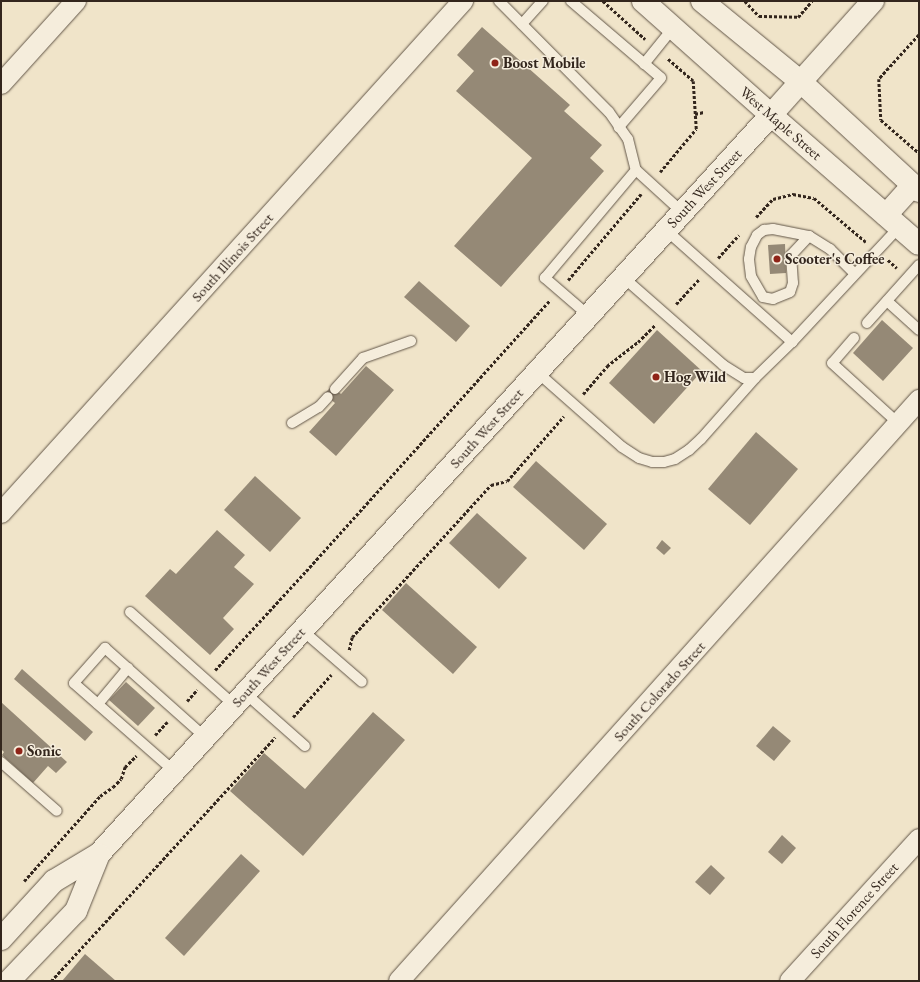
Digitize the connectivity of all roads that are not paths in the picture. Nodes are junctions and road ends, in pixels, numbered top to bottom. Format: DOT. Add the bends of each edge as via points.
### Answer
graph roads {
  1 [pos="76,1"];
  2 [pos="463,1"];
  3 [pos="499,1"];
  4 [pos="543,1"];
  5 [pos="571,1"];
  6 [pos="643,1"];
  7 [pos="702,1"];
  8 [pos="873,1"];
  9 [pos="522,24"];
  10 [pos="673,28"];
  11 [pos="644,64"];
  12 [pos="801,82"];
  13 [pos="1,84"];
  14 [pos="771,115"];
  15 [pos="619,127"];
  16 [pos="636,170"];
  17 [pos="916,188"];
  18 [pos="682,212"];
  19 [pos="893,221"];
  20 [pos="666,230"];
  21 [pos="809,236"];
  22 [pos="919,244"];
  23 [pos="919,265"];
  24 [pos="855,274"];
  25 [pos="623,277"];
  26 [pos="887,301"];
  27 [pos="588,315"];
  28 [pos="867,323"];
  29 [pos="919,330"];
  30 [pos="854,338"];
  31 [pos="411,341"];
  32 [pos="792,342"];
  33 [pos="537,372"];
  34 [pos="755,378"];
  35 [pos="335,389"];
  36 [pos="328,397"];
  37 [pos="919,400"];
  38 [pos="292,423"];
  39 [pos="898,423"];
  40 [pos="1,513"];
  41 [pos="130,612"];
  42 [pos="302,630"];
  43 [pos="128,668"];
  44 [pos="362,682"];
  45 [pos="240,699"];
  46 [pos="98,704"];
  47 [pos="205,737"];
  48 [pos="306,746"];
  49 [pos="1,762"];
  50 [pos="174,771"];
  51 [pos="57,811"];
  52 [pos="919,839"];
  53 [pos="99,854"];
  54 [pos="1,939"];
  55 [pos="1,976"];
  56 [pos="8,981"];
  57 [pos="399,981"];
  58 [pos="790,981"];
  1 -- 13 [label="street"];
  2 -- 40 [label="street, South Illinois Street"];
  3 -- 9 [label="lane"];
  4 -- 9 [label="lane"];
  5 -- 11 [label="lane"];
  6 -- 10 [label="main road, West Maple Street"];
  7 -- 12 [label="main road"];
  8 -- 12 [label="main road, South West Street"];
  9 -- 15 [label="lane" via="609,112"];
  10 -- 11 [label="lane"];
  10 -- 14 [label="main road, West Maple Street"];
  11 -- 15 [label="lane" via="660,78"];
  12 -- 14 [label="main road, South West Street"];
  12 -- 17 [label="main road"];
  14 -- 18 [label="main road, South West Street"];
  14 -- 19 [label="main road, West Maple Street"];
  15 -- 16 [label="lane" via="628,139"];
  16 -- 18 [label="lane"];
  16 -- 27 [label="lane" via="545,278"];
  17 -- 19 [label="main road"];
  18 -- 20 [label="main road, South West Street"];
  19 -- 22 [label="main road, West Maple Street"];
  19 -- 24 [label="lane" via="877,251"];
  20 -- 25 [label="main road, South West Street"];
  20 -- 32 [label="lane"];
  21 -- 21 [label="lane" via="773,229 764,230 758,235 751,247 749,259 751,276 763,297 773,299 790,292 793,283 791,255"];
  21 -- 24 [label="lane" via="830,250"];
  23 -- 26 [label="lane"];
  24 -- 32 [label="lane"];
  25 -- 27 [label="main road, South West Street"];
  25 -- 34 [label="lane" via="735,374 744,378"];
  26 -- 28 [label="lane"];
  26 -- 29 [label="lane"];
  27 -- 33 [label="main road, South West Street"];
  30 -- 39 [label="lane" via="832,363"];
  31 -- 35 [label="lane" via="362,358"];
  32 -- 34 [label="lane"];
  33 -- 34 [label="lane" via="622,447 639,458 652,462 675,459 701,439"];
  33 -- 42 [label="main road, South West Street"];
  36 -- 38 [label="lane" via="319,407"];
  37 -- 39 [label="street, South Colorado Street"];
  39 -- 57 [label="street, South Colorado Street"];
  41 -- 45 [label="lane" via="206,680"];
  42 -- 44 [label="lane"];
  42 -- 45 [label="main road, South West Street"];
  43 -- 46 [label="lane"];
  43 -- 46 [label="lane" via="105,648 74,683"];
  43 -- 47 [label="lane"];
  45 -- 47 [label="main road, South West Street"];
  45 -- 48 [label="lane" via="284,727"];
  46 -- 50 [label="lane"];
  47 -- 50 [label="main road, South West Street"];
  49 -- 51 [label="lane"];
  50 -- 53 [label="main road, South West Street"];
  52 -- 58 [label="street, South Florence Street"];
  53 -- 54 [label="main road, South West Street" via="54,881"];
  53 -- 56 [label="main road, South West Street" via="76,911"];
  55 -- 56 [label="main road"];
}
